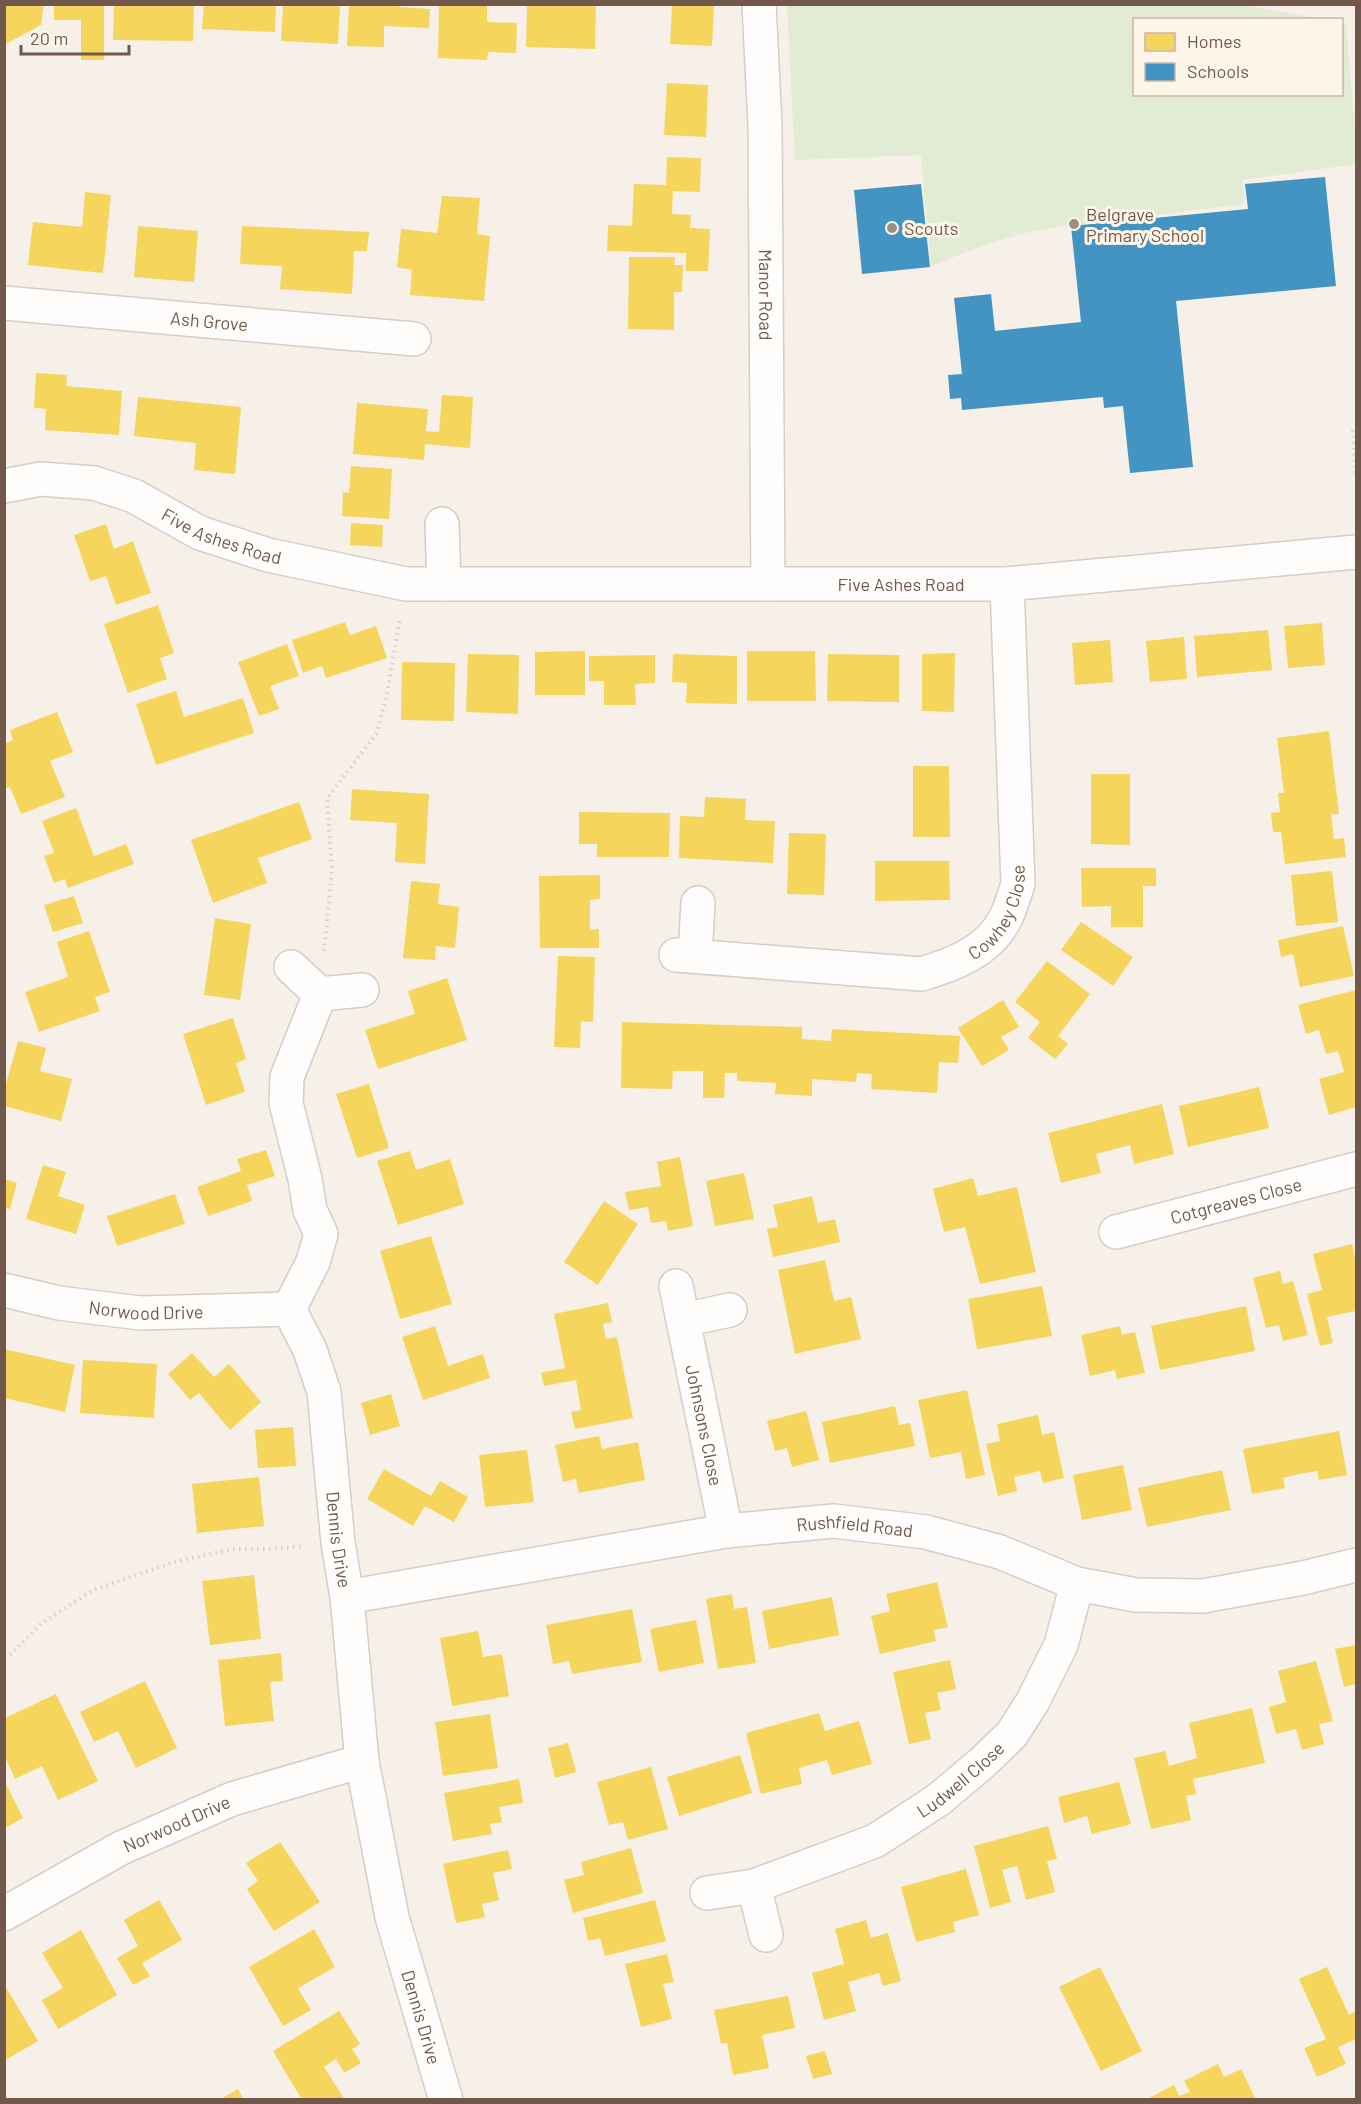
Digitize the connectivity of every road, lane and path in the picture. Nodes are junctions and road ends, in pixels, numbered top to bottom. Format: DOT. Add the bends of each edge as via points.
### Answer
graph roads {
  1 [pos="759,4"];
  2 [pos="4,303"];
  3 [pos="414,339"];
  4 [pos="1353,430"];
  5 [pos="1356,478"];
  6 [pos="4,486"];
  7 [pos="442,524"];
  8 [pos="1356,552"];
  9 [pos="406,584"];
  10 [pos="444,584"];
  11 [pos="768,584"];
  12 [pos="1007,584"];
  13 [pos="698,903"];
  14 [pos="291,968"];
  15 [pos="362,990"];
  16 [pos="320,994"];
  17 [pos="1356,1169"];
  18 [pos="1116,1232"];
  19 [pos="676,1286"];
  20 [pos="4,1290"];
  21 [pos="289,1309"];
  22 [pos="730,1310"];
  23 [pos="683,1320"];
  24 [pos="726,1531"];
  25 [pos="338,1543"];
  26 [pos="1356,1565"];
  27 [pos="1077,1584"];
  28 [pos="347,1597"];
  29 [pos="4,1656"];
  30 [pos="362,1761"];
  31 [pos="754,1886"];
  32 [pos="707,1893"];
  33 [pos="4,1914"];
  34 [pos="766,1935"];
  35 [pos="446,2100"];
  1 -- 11 [label="street, Manor Road" via="765,125"];
  2 -- 3 [label="street, Ash Grove"];
  4 -- 5 [label="path"];
  6 -- 9 [label="street, Five Ashes Road" via="41,479 94,483 134,496 200,533 245,548"];
  7 -- 10 [label="street"];
  8 -- 12 [label="street, Five Ashes Road"];
  9 -- 10 [label="street, Five Ashes Road"];
  9 -- 16 [label="path" via="377,734 327,798 332,870"];
  10 -- 11 [label="street, Five Ashes Road"];
  11 -- 12 [label="street, Five Ashes Road"];
  12 -- 13 [label="street, Cowhey Close" via="1018,884 1005,920 986,944 951,965 921,974 686,955"];
  14 -- 16 [label="street"];
  15 -- 16 [label="street"];
  16 -- 21 [label="street" via="287,1077 286,1102 293,1137 310,1210 321,1234 313,1262"];
  17 -- 18 [label="street, Cotgreaves Close"];
  19 -- 23 [label="street, Johnsons Close"];
  20 -- 21 [label="street, Norwood Drive" via="59,1303 140,1313"];
  21 -- 25 [label="street, Dennis Drive" via="310,1350 324,1392"];
  22 -- 23 [label="street"];
  23 -- 24 [label="street, Johnsons Close"];
  24 -- 27 [label="street, Rushfield Road" via="834,1521 926,1532 1000,1552"];
  24 -- 28 [label="street, Rushfield Road"];
  25 -- 28 [label="street, Dennis Drive"];
  25 -- 29 [label="path" via="232,1549 174,1562 93,1590 42,1623"];
  26 -- 27 [label="street, Rushfield Road" via="1203,1596 1136,1595"];
  27 -- 31 [label="street, Ludwell Close" via="1061,1645 1033,1701 1012,1734 982,1763 938,1800 876,1841"];
  28 -- 30 [label="street, Dennis Drive"];
  30 -- 33 [label="street, Norwood Drive" via="232,1799 121,1848"];
  30 -- 35 [label="street, Dennis Drive" via="392,1917"];
  31 -- 32 [label="street, Ludwell Close"];
  31 -- 34 [label="street"];
}
